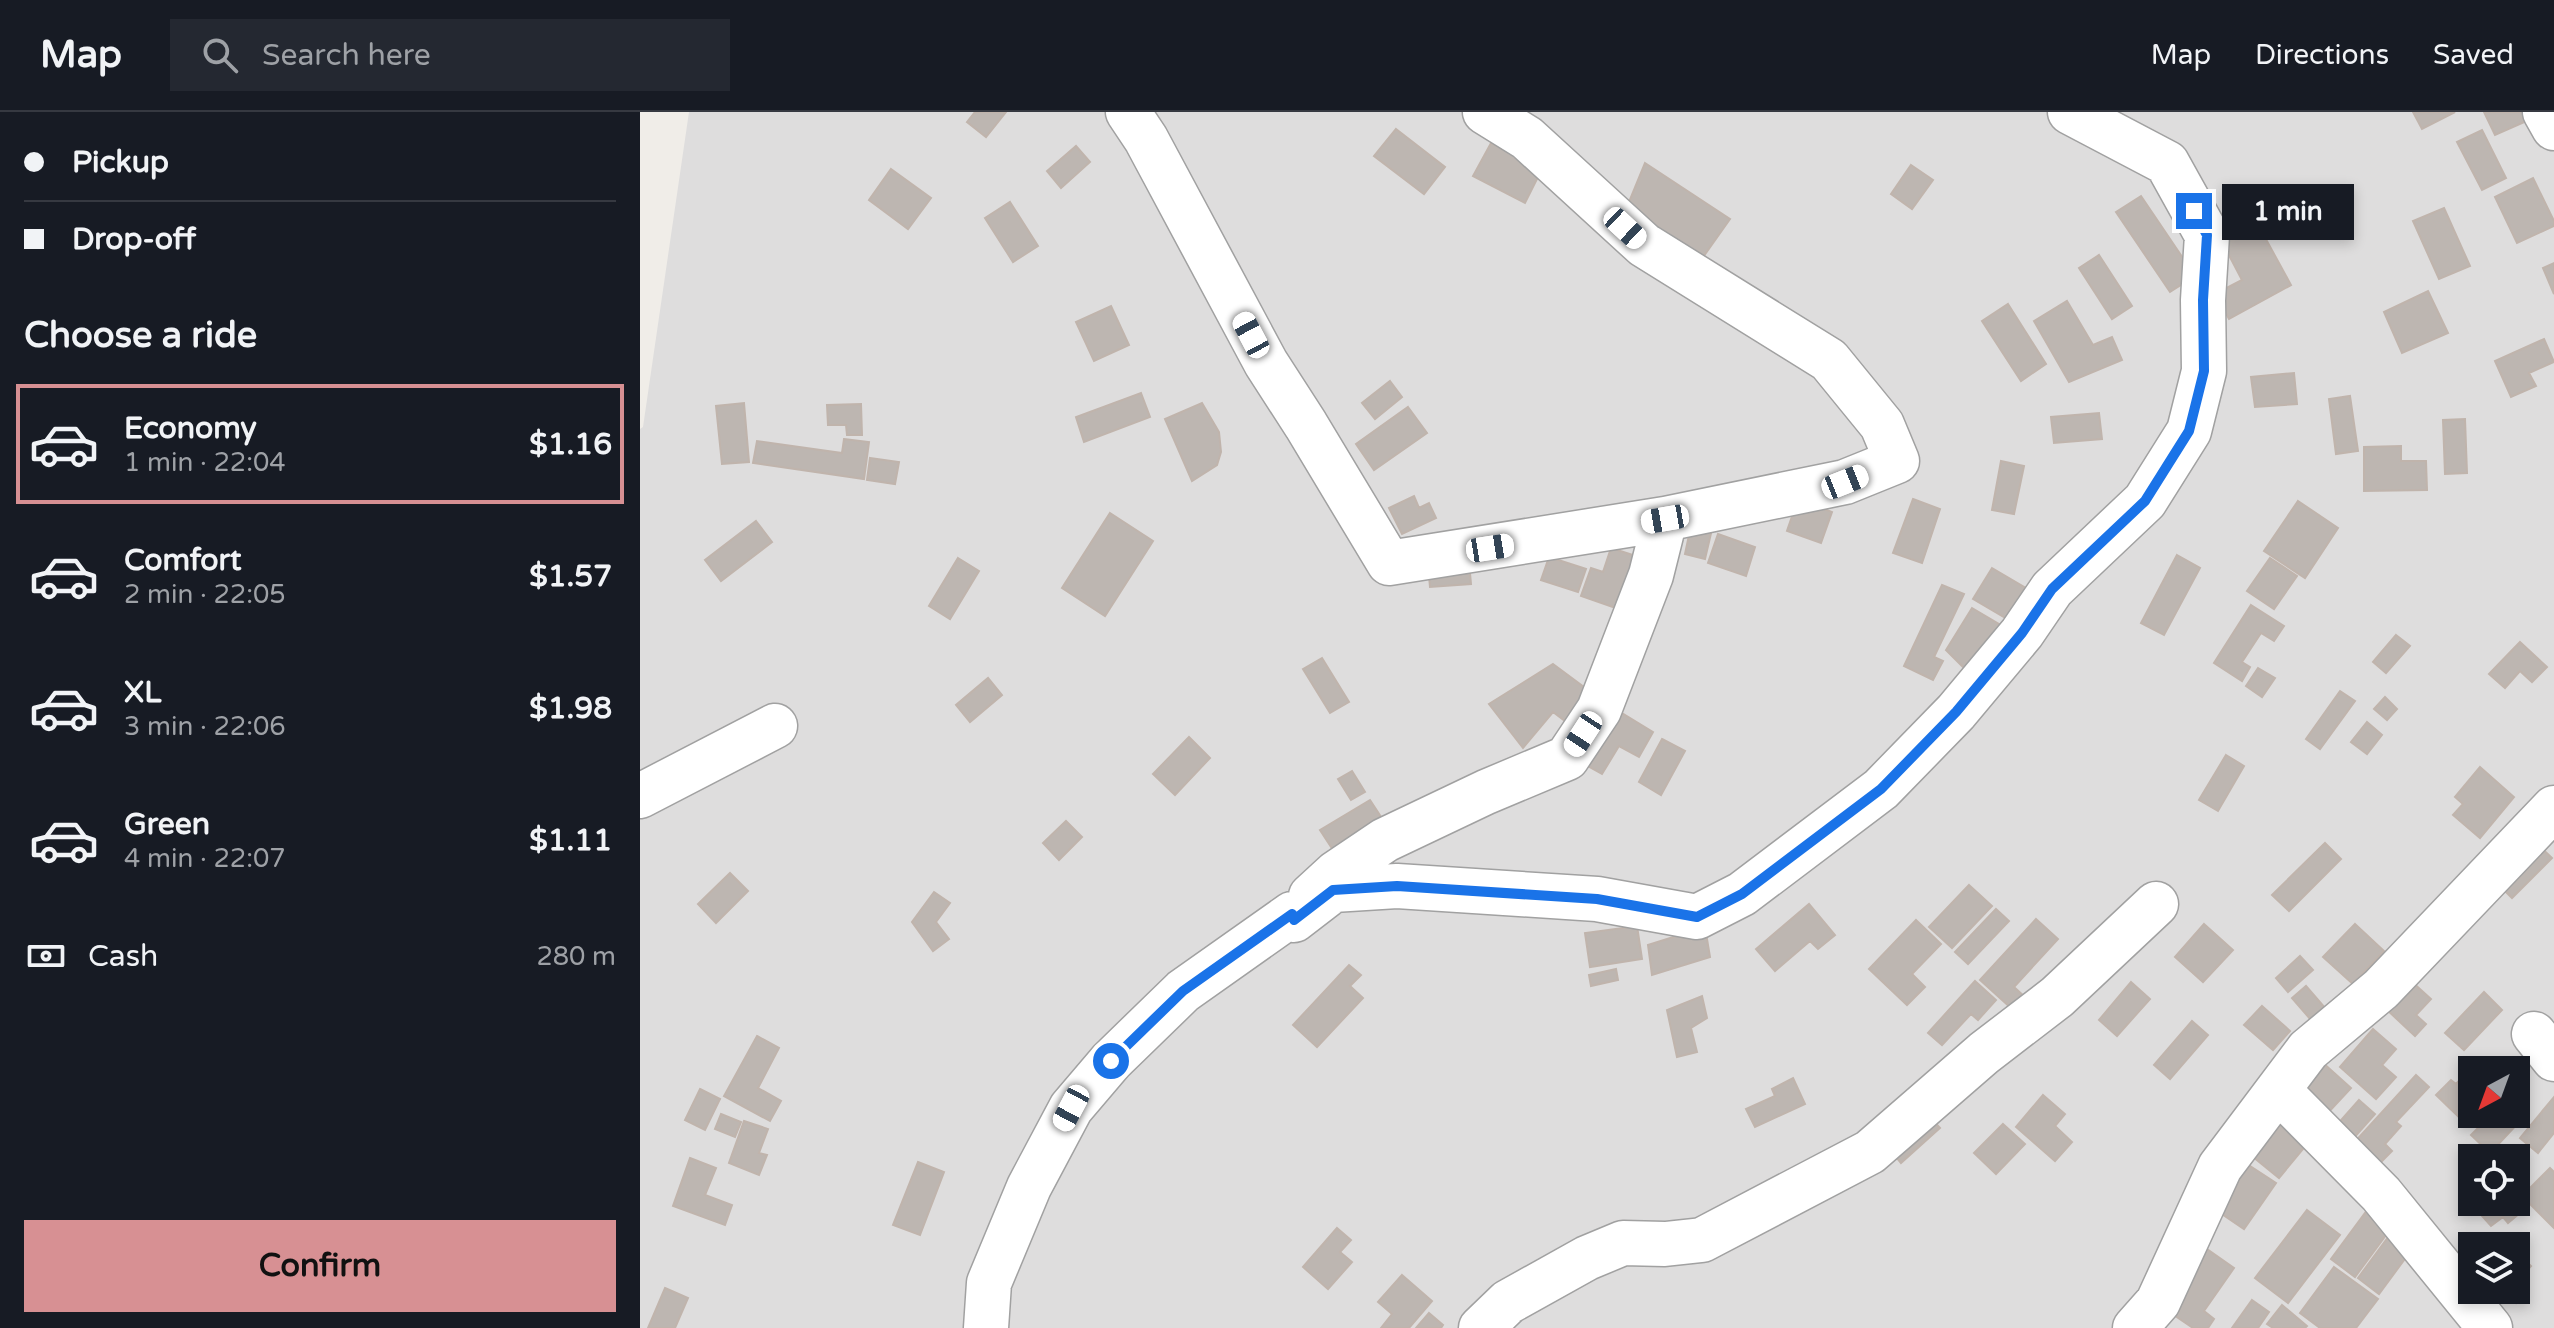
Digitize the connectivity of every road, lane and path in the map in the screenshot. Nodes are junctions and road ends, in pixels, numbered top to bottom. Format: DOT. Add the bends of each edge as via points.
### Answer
graph roads {
  1 [pos="1128,112"];
  2 [pos="1485,112"];
  3 [pos="2070,112"];
  4 [pos="2545,112"];
  5 [pos="2554,128"];
  6 [pos="1665,519"];
  7 [pos="775,726"];
  8 [pos="640,796"];
  9 [pos="2554,808"];
  10 [pos="2156,904"];
  11 [pos="1292,914"];
  12 [pos="2278,1090"];
  13 [pos="989,1283"];
  14 [pos="2146,1324"];
  15 [pos="975,1328"];
  16 [pos="986,1328"];
  17 [pos="1481,1328"];
  18 [pos="2490,1328"];
  1 -- 6 [label="street" via="1266,363 1389,563"];
  2 -- 6 [label="street" via="1527,138 1644,245 1829,360 1882,425 1897,461 1845,482"];
  3 -- 11 [label="street" via="2167,163 2207,235 2204,371 2189,431 2145,501 2052,589 1956,712 1881,789 1742,894 1697,917 1597,899 1397,886 1333,890 1294,920"];
  4 -- 5 [label="street"];
  6 -- 11 [label="street" via="1651,575 1599,710 1567,758 1385,840 1336,873"];
  7 -- 8 [label="street"];
  9 -- 12 [label="street" via="2381,989 2308,1050"];
  10 -- 17 [label="street" via="2057,997 1870,1152 1702,1240 1623,1243 1587,1258 1508,1302"];
  11 -- 13 [label="street" via="1183,991 1071,1108 1029,1187"];
  12 -- 14 [label="street" via="2220,1167"];
  12 -- 18 [label="street" via="2381,1194"];
  13 -- 15 [label="street"];
  13 -- 16 [label="street"];
}
